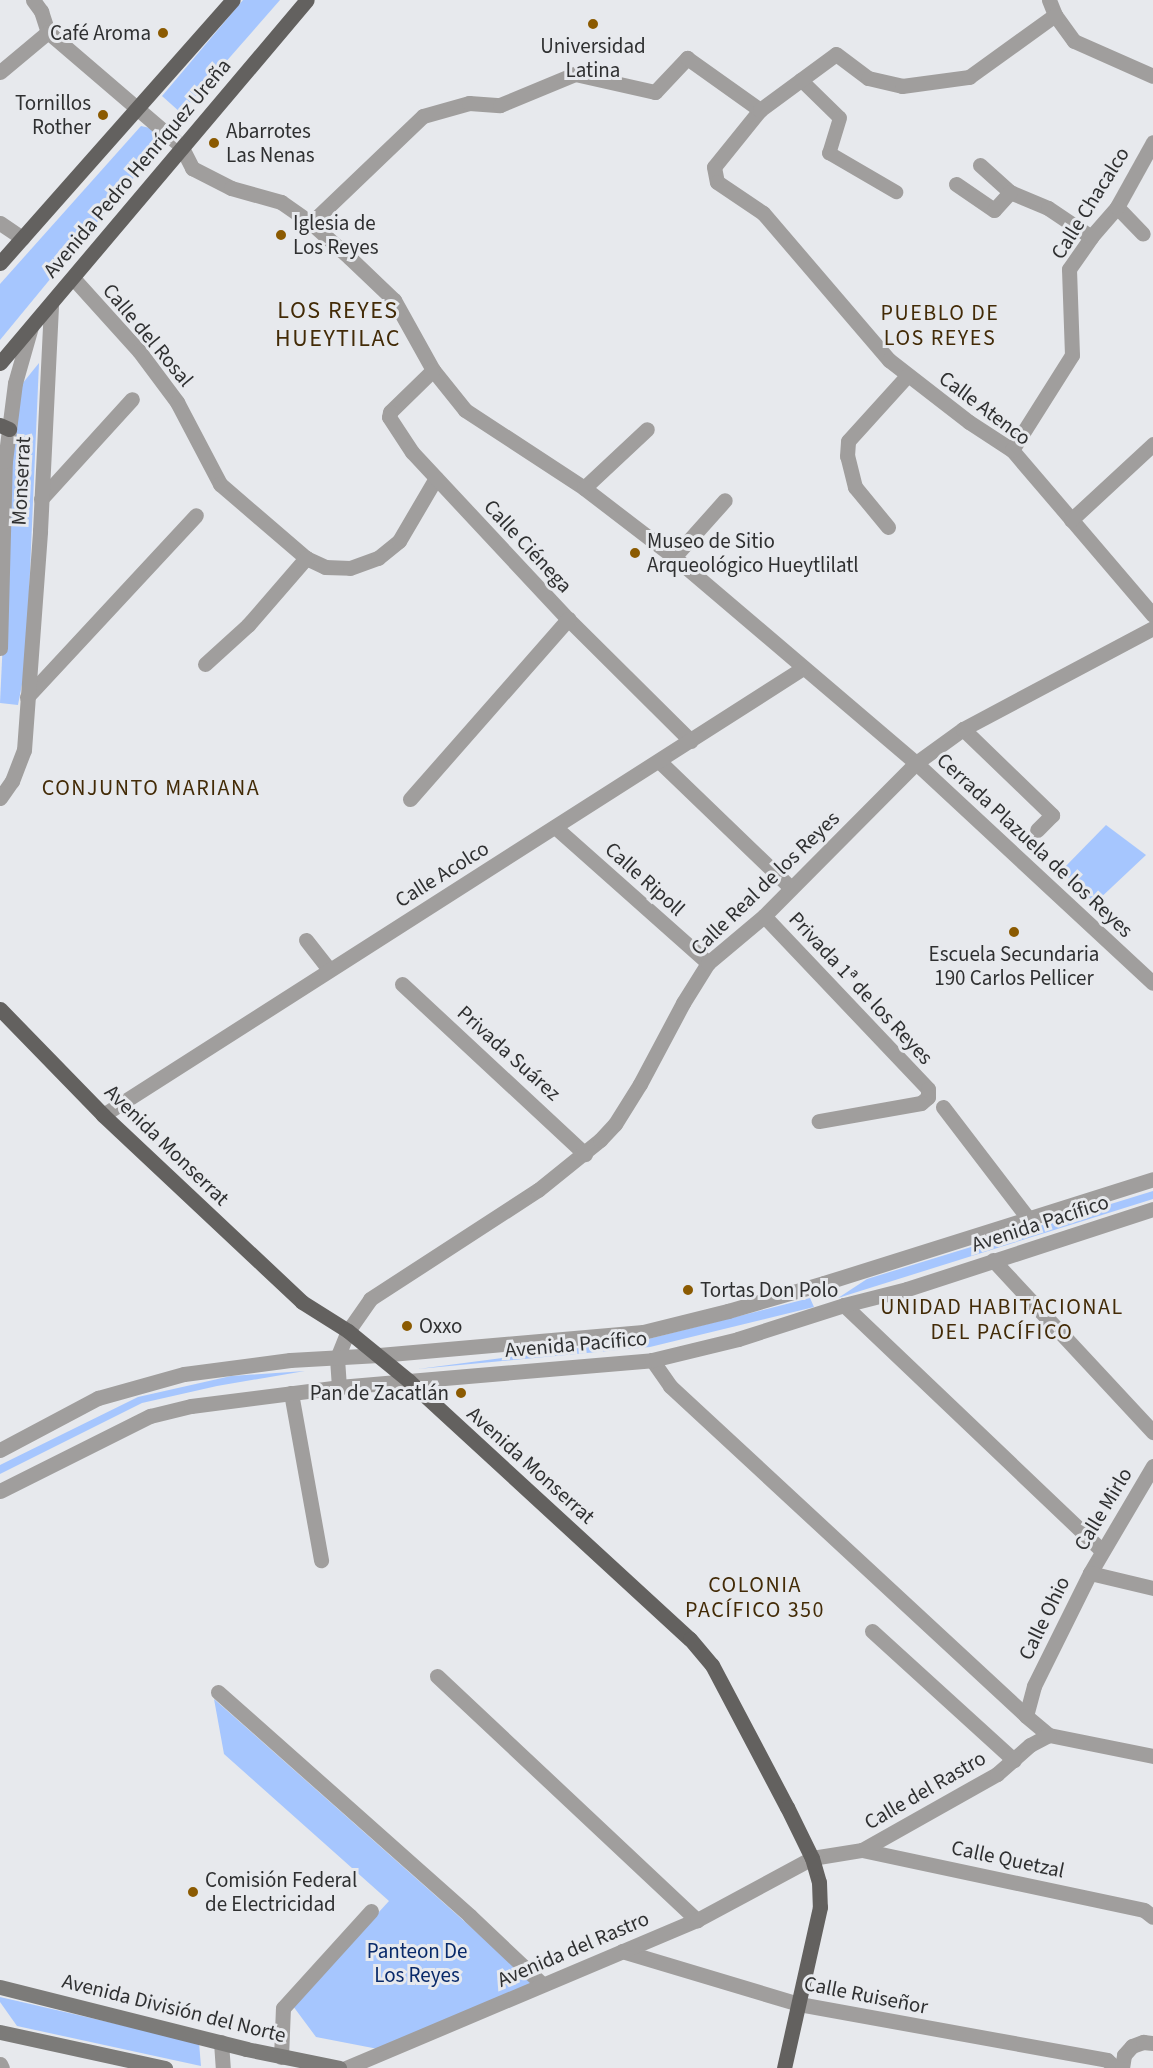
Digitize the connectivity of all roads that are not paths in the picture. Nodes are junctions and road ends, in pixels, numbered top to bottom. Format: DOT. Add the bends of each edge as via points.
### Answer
graph roads {
  1 [pos="33,0"];
  2 [pos="233,0"];
  3 [pos="306,0"];
  4 [pos="1049,0"];
  5 [pos="1055,15"];
  6 [pos="48,32"];
  7 [pos="0,72"];
  8 [pos="1153,76"];
  9 [pos="801,80"];
  10 [pos="136,109"];
  11 [pos="760,111"];
  12 [pos="1153,142"];
  13 [pos="181,146"];
  14 [pos="980,165"];
  15 [pos="956,184"];
  16 [pos="896,192"];
  17 [pos="1010,192"];
  18 [pos="1117,207"];
  19 [pos="0,223"];
  20 [pos="311,223"];
  21 [pos="1143,234"];
  22 [pos="1091,237"];
  23 [pos="22,238"];
  24 [pos="0,263"];
  25 [pos="73,278"];
  26 [pos="51,303"];
  27 [pos="31,327"];
  28 [pos="0,363"];
  29 [pos="433,370"];
  30 [pos="907,376"];
  31 [pos="132,399"];
  32 [pos="4,427"];
  33 [pos="647,429"];
  34 [pos="1153,444"];
  35 [pos="1012,450"];
  36 [pos="436,478"];
  37 [pos="584,488"];
  38 [pos="41,499"];
  39 [pos="725,500"];
  40 [pos="196,515"];
  41 [pos="1071,520"];
  42 [pos="888,527"];
  43 [pos="674,557"];
  44 [pos="306,558"];
  45 [pos="1153,615"];
  46 [pos="568,619"];
  47 [pos="1153,628"];
  48 [pos="0,648"];
  49 [pos="205,664"];
  50 [pos="803,668"];
  51 [pos="27,697"];
  52 [pos="963,729"];
  53 [pos="691,741"];
  54 [pos="659,761"];
  55 [pos="916,763"];
  56 [pos="0,798"];
  57 [pos="410,799"];
  58 [pos="555,827"];
  59 [pos="1037,830"];
  60 [pos="791,888"];
  61 [pos="764,916"];
  62 [pos="306,940"];
  63 [pos="708,963"];
  64 [pos="329,969"];
  65 [pos="1150,975"];
  66 [pos="402,984"];
  67 [pos="0,1009"];
  68 [pos="943,1107"];
  69 [pos="103,1115"];
  70 [pos="819,1121"];
  71 [pos="585,1154"];
  72 [pos="1153,1179"];
  73 [pos="1153,1209"];
  74 [pos="1027,1217"];
  75 [pos="993,1260"];
  76 [pos="824,1283"];
  77 [pos="837,1307"];
  78 [pos="348,1331"];
  79 [pos="379,1355"];
  80 [pos="337,1358"];
  81 [pos="652,1360"];
  82 [pos="409,1381"];
  83 [pos="339,1387"];
  84 [pos="291,1393"];
  85 [pos="1153,1432"];
  86 [pos="0,1450"];
  87 [pos="1153,1466"];
  88 [pos="0,1491"];
  89 [pos="1102,1551"];
  90 [pos="321,1560"];
  91 [pos="1090,1573"];
  92 [pos="1153,1588"];
  93 [pos="872,1631"];
  94 [pos="437,1676"];
  95 [pos="218,1692"];
  96 [pos="1026,1716"];
  97 [pos="1049,1735"];
  98 [pos="1153,1756"];
  99 [pos="1014,1760"];
  100 [pos="862,1850"];
  101 [pos="812,1858"];
  102 [pos="371,1911"];
  103 [pos="1150,1911"];
  104 [pos="697,1920"];
  105 [pos="622,1951"];
  106 [pos="542,1984"];
  107 [pos="0,1987"];
  108 [pos="799,2004"];
  109 [pos="0,2032"];
  110 [pos="220,2042"];
  111 [pos="1153,2043"];
  112 [pos="1132,2046"];
  113 [pos="282,2062"];
  114 [pos="0,2064"];
  115 [pos="1112,2064"];
  116 [pos="3,2068"];
  117 [pos="165,2068"];
  118 [pos="224,2068"];
  119 [pos="339,2068"];
  120 [pos="346,2068"];
  121 [pos="784,2068"];
  122 [pos="1122,2068"];
  1 -- 6 [label="street"];
  2 -- 10 [label="main road, Avenida Pedro Henríquez Ureña"];
  3 -- 13 [label="main road, Avenida Pedro Henríquez Ureña"];
  4 -- 5 [label="street"];
  5 -- 8 [label="street" via="1074,41"];
  5 -- 9 [label="street" via="969,77 902,86 868,78 836,54"];
  6 -- 7 [label="street"];
  6 -- 10 [label="street, Cerrada Plazuela de los Reyes"];
  9 -- 11 [label="street"];
  9 -- 16 [label="street" via="840,118 829,153"];
  10 -- 13 [label="street, Cerrada Plazuela de los Reyes"];
  10 -- 23 [label="main road, Avenida Pedro Henríquez Ureña"];
  11 -- 20 [label="street" via="687,58 655,92 574,74 500,105 469,103 423,116"];
  11 -- 30 [label="street, Calle Atenco" via="714,167 717,183 763,213"];
  12 -- 18 [label="street, Calle Chacalco"];
  13 -- 20 [label="street, Cerrada Plazuela de los Reyes" via="192,168 231,188 281,202"];
  13 -- 25 [label="main road, Avenida Pedro Henríquez Ureña"];
  14 -- 17 [label="street"];
  15 -- 17 [label="street" via="994,210"];
  17 -- 22 [label="street" via="1048,208"];
  18 -- 21 [label="street"];
  18 -- 22 [label="street, Calle Chacalco"];
  19 -- 23 [label="street"];
  20 -- 29 [label="street, Cerrada Plazuela de los Reyes" via="394,300"];
  22 -- 35 [label="street, Calle Chacalco" via="1069,269 1072,355"];
  23 -- 24 [label="main road, Avenida Pedro Henríquez Ureña"];
  25 -- 26 [label="main road, Avenida Pedro Henríquez Ureña"];
  25 -- 44 [label="street, Calle del Rosal" via="139,351 177,402 220,484"];
  26 -- 27 [label="main road, Avenida Pedro Henríquez Ureña"];
  26 -- 38 [label="street, Monserrat"];
  27 -- 28 [label="main road, Avenida Pedro Henríquez Ureña"];
  27 -- 32 [label="street, Monserrat"];
  29 -- 36 [label="street, Calle Ciénega" via="389,417 412,452"];
  29 -- 37 [label="street, Cerrada Plazuela de los Reyes" via="465,410"];
  30 -- 35 [label="street, Calle Atenco"];
  30 -- 42 [label="street" via="848,441 847,456 855,487"];
  31 -- 38 [label="street"];
  32 -- 48 [label="street, Monserrat"];
  33 -- 37 [label="street"];
  34 -- 41 [label="street"];
  35 -- 41 [label="street, Calle Atenco"];
  36 -- 44 [label="street, Calle del Rosal" via="399,541 378,558 350,568 325,567"];
  36 -- 46 [label="street, Calle Ciénega"];
  37 -- 43 [label="street, Cerrada Plazuela de los Reyes"];
  38 -- 51 [label="street, Monserrat"];
  39 -- 43 [label="street"];
  40 -- 51 [label="street"];
  41 -- 45 [label="street, Calle Atenco"];
  43 -- 50 [label="street, Cerrada Plazuela de los Reyes"];
  44 -- 49 [label="street" via="248,625"];
  46 -- 53 [label="street, Calle Ciénega"];
  46 -- 57 [label="street"];
  47 -- 52 [label="street, Calle Real de los Reyes"];
  50 -- 53 [label="street, Calle Acolco"];
  50 -- 55 [label="street, Cerrada Plazuela de los Reyes"];
  51 -- 56 [label="street, Monserrat" via="24,750 12,781"];
  52 -- 55 [label="street, Calle Real de los Reyes"];
  52 -- 59 [label="street" via="1052,815"];
  53 -- 54 [label="street, Calle Acolco"];
  54 -- 58 [label="street, Calle Acolco"];
  54 -- 60 [label="street"];
  55 -- 60 [label="street, Calle Real de los Reyes"];
  55 -- 65 [label="street, Cerrada Plazuela de los Reyes"];
  58 -- 63 [label="street, Calle Ripoll"];
  58 -- 64 [label="street, Calle Acolco"];
  60 -- 61 [label="street, Calle Real de los Reyes"];
  61 -- 63 [label="street, Calle Real de los Reyes"];
  61 -- 70 [label="street, Privada 1ª de los Reyes" via="928,1089 927,1098 921,1103"];
  62 -- 64 [label="street"];
  63 -- 71 [label="street, Calle Real de los Reyes" via="615,1124"];
  64 -- 69 [label="street, Calle Acolco"];
  66 -- 71 [label="street, Privada Suárez"];
  67 -- 69 [label="main road, Avenida Monserrat"];
  68 -- 74 [label="street"];
  69 -- 78 [label="main road, Avenida Monserrat" via="302,1302"];
  71 -- 78 [label="street, Calle Real de los Reyes" via="538,1190 370,1299"];
  72 -- 74 [label="street, Avenida Pacífico"];
  73 -- 75 [label="street, Avenida Pacífico"];
  74 -- 76 [label="street, Avenida Pacífico"];
  75 -- 77 [label="street, Avenida Pacífico"];
  75 -- 85 [label="street"];
  76 -- 77 [label="street"];
  76 -- 79 [label="street, Avenida Pacífico" via="643,1332"];
  77 -- 81 [label="street, Avenida Pacífico"];
  77 -- 89 [label="street"];
  78 -- 79 [label="main road, Avenida Monserrat"];
  78 -- 80 [label="street, Calle Real de los Reyes"];
  79 -- 80 [label="street, Avenida Pacífico"];
  79 -- 82 [label="main road, Avenida Monserrat"];
  80 -- 83 [label="street, Calle Real de los Reyes"];
  80 -- 86 [label="street, Avenida Pacífico" via="232,1366 116,1391"];
  81 -- 82 [label="street, Avenida Pacífico"];
  81 -- 96 [label="street" via="670,1386"];
  82 -- 83 [label="street, Avenida Pacífico"];
  82 -- 101 [label="main road, Avenida Monserrat" via="690,1639 712,1665"];
  83 -- 84 [label="street, Avenida Pacífico"];
  84 -- 88 [label="street, Avenida Pacífico" via="191,1406 150,1416"];
  84 -- 90 [label="street"];
  87 -- 89 [label="street, Calle Mirlo"];
  89 -- 91 [label="street, Calle Mirlo"];
  91 -- 92 [label="street, Calle Ohio"];
  91 -- 96 [label="street, Calle Ohio" via="1034,1686"];
  93 -- 99 [label="street"];
  94 -- 104 [label="street"];
  95 -- 106 [label="street"];
  96 -- 97 [label="street"];
  97 -- 98 [label="street"];
  97 -- 99 [label="street, Calle del Rastro"];
  99 -- 100 [label="street, Calle del Rastro" via="997,1774"];
  100 -- 101 [label="street, Calle del Rastro"];
  100 -- 103 [label="street, Calle Quetzal"];
  101 -- 104 [label="street, Avenida del Rastro"];
  101 -- 108 [label="main road, Avenida Monserrat" via="819,1882 820,1907"];
  102 -- 113 [label="street" via="284,2008"];
  104 -- 105 [label="street, Avenida del Rastro"];
  105 -- 106 [label="street, Avenida del Rastro"];
  105 -- 108 [label="street, Calle Ruiseñor"];
  106 -- 120 [label="street, Avenida del Rastro"];
  107 -- 110 [label="main road, Avenida División del Norte"];
  108 -- 115 [label="street, Calle Ruiseñor"];
  108 -- 121 [label="main road, Avenida Monserrat"];
  109 -- 117 [label="main road"];
  110 -- 113 [label="main road, Avenida División del Norte"];
  110 -- 118 [label="street"];
  111 -- 112 [label="street"];
  112 -- 115 [label="street, Calle Ruiseñor"];
  112 -- 122 [label="street" via="1124,2055"];
  113 -- 119 [label="main road, Avenida División del Norte"];
  114 -- 116 [label="street"];
}
